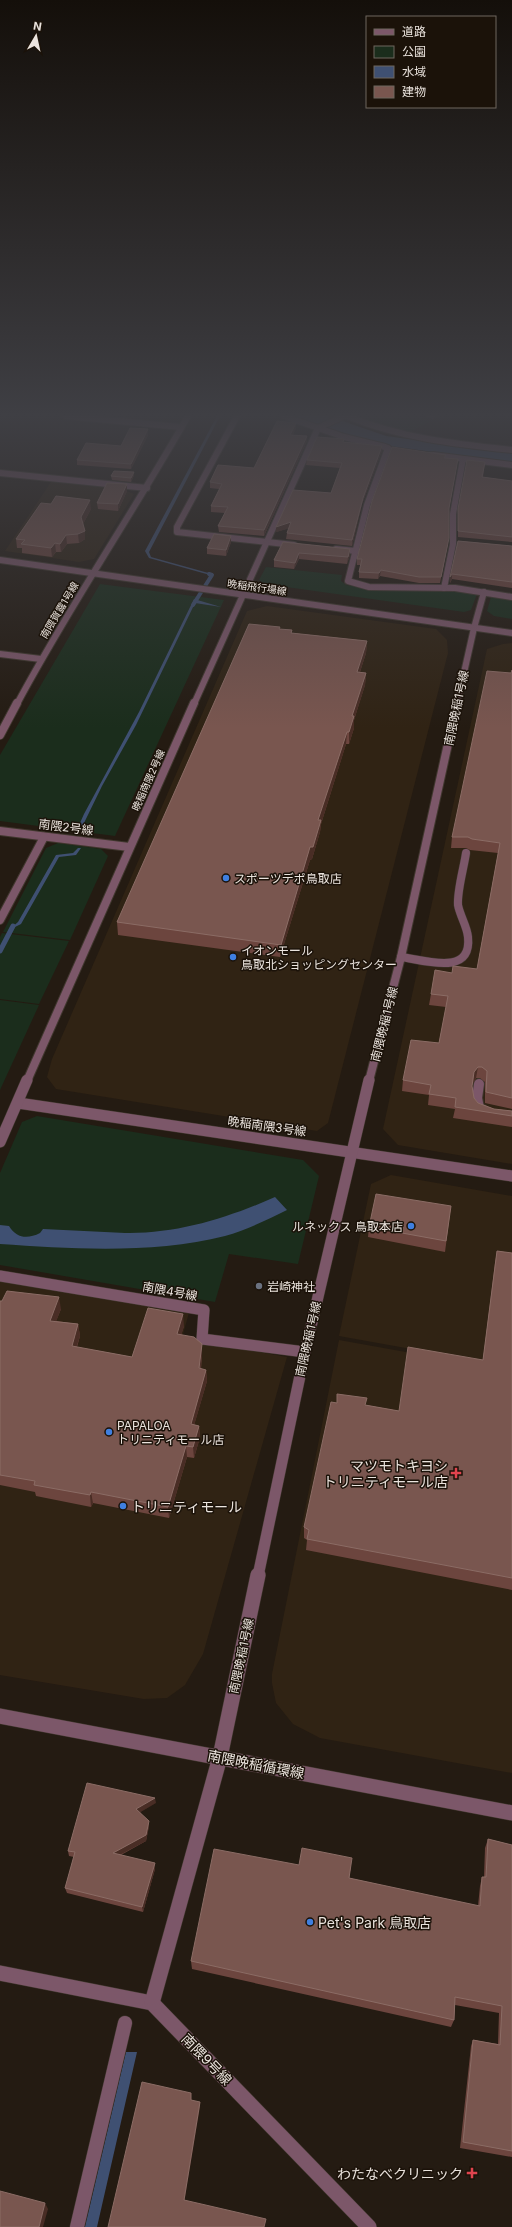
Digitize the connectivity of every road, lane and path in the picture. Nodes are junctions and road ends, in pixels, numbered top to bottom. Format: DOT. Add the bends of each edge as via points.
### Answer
graph roads {
  1 [pos="127,520"];
  2 [pos="181,520"];
  3 [pos="278,520"];
  4 [pos="363,520"];
  5 [pos="453,520"];
  6 [pos="268,542"];
  7 [pos="300,545"];
  8 [pos="332,548"];
  9 [pos="356,551"];
  10 [pos="0,560"];
  11 [pos="93,573"];
  12 [pos="444,588"];
  13 [pos="484,592"];
  14 [pos="244,595"];
  15 [pos="512,597"];
  16 [pos="474,628"];
  17 [pos="512,633"];
  18 [pos="0,654"];
  19 [pos="41,659"];
  20 [pos="0,735"];
  21 [pos="0,831"];
  22 [pos="44,837"];
  23 [pos="129,847"];
  24 [pos="466,853"];
  25 [pos="0,920"];
  26 [pos="401,958"];
  27 [pos="479,1084"];
  28 [pos="18,1103"];
  29 [pos="493,1113"];
  30 [pos="0,1142"];
  31 [pos="351,1151"];
  32 [pos="512,1176"];
  33 [pos="0,1276"];
  34 [pos="305,1352"];
  35 [pos="0,1716"];
  36 [pos="220,1757"];
  37 [pos="512,1813"];
  38 [pos="0,1973"];
  39 [pos="152,2003"];
  40 [pos="125,2023"];
  41 [pos="77,2227"];
  42 [pos="369,2227"];
  1 -- 11 [label="street, 南隈賀露1号線"];
  2 -- 6 [label="street" via="177,532"];
  3 -- 6 [label="street, 晩稲南隈2号線"];
  4 -- 9 [label="street"];
  5 -- 12 [label="street" via="456,541"];
  6 -- 7 [label="street"];
  6 -- 14 [label="street, 晩稲南隈2号線"];
  8 -- 9 [label="street"];
  9 -- 12 [label="street" via="348,581 352,583 397,588"];
  10 -- 11 [label="street, 晩稲飛行場線"];
  11 -- 14 [label="street, 晩稲飛行場線"];
  11 -- 19 [label="street, 南隈賀露1号線"];
  12 -- 13 [label="street"];
  13 -- 15 [label="street"];
  13 -- 16 [label="street, 南隈晩稲1号線"];
  14 -- 16 [label="street, 晩稲飛行場線"];
  14 -- 23 [label="street, 晩稲南隈2号線"];
  16 -- 17 [label="street, 晩稲飛行場線"];
  16 -- 26 [label="street, 南隈晩稲1号線"];
  18 -- 19 [label="street"];
  19 -- 20 [label="street, 南隈賀露1号線"];
  21 -- 22 [label="street, 南隈2号線"];
  22 -- 23 [label="street, 南隈2号線"];
  22 -- 25 [label="street"];
  23 -- 28 [label="street, 晩稲南隈2号線"];
  24 -- 26 [label="lane" via="458,904 468,937 467,951 461,960 452,964"];
  26 -- 31 [label="street, 南隈晩稲1号線"];
  27 -- 29 [label="lane" via="479,1108"];
  28 -- 30 [label="street, 晩稲南隈2号線"];
  28 -- 31 [label="street, 晩稲南隈3号線"];
  31 -- 32 [label="street, 晩稲南隈3号線"];
  31 -- 34 [label="street, 南隈晩稲1号線"];
  33 -- 34 [label="street, 南隈4号線" via="204,1310 202,1339"];
  34 -- 36 [label="street, 南隈晩稲1号線"];
  35 -- 36 [label="street, 南隈晩稲循環線"];
  36 -- 37 [label="street, 南隈晩稲循環線"];
  36 -- 39 [label="street, 南隈晩稲1号線"];
  38 -- 39 [label="street"];
  39 -- 42 [label="street, 南隈9号線"];
  40 -- 41 [label="lane"];
}
